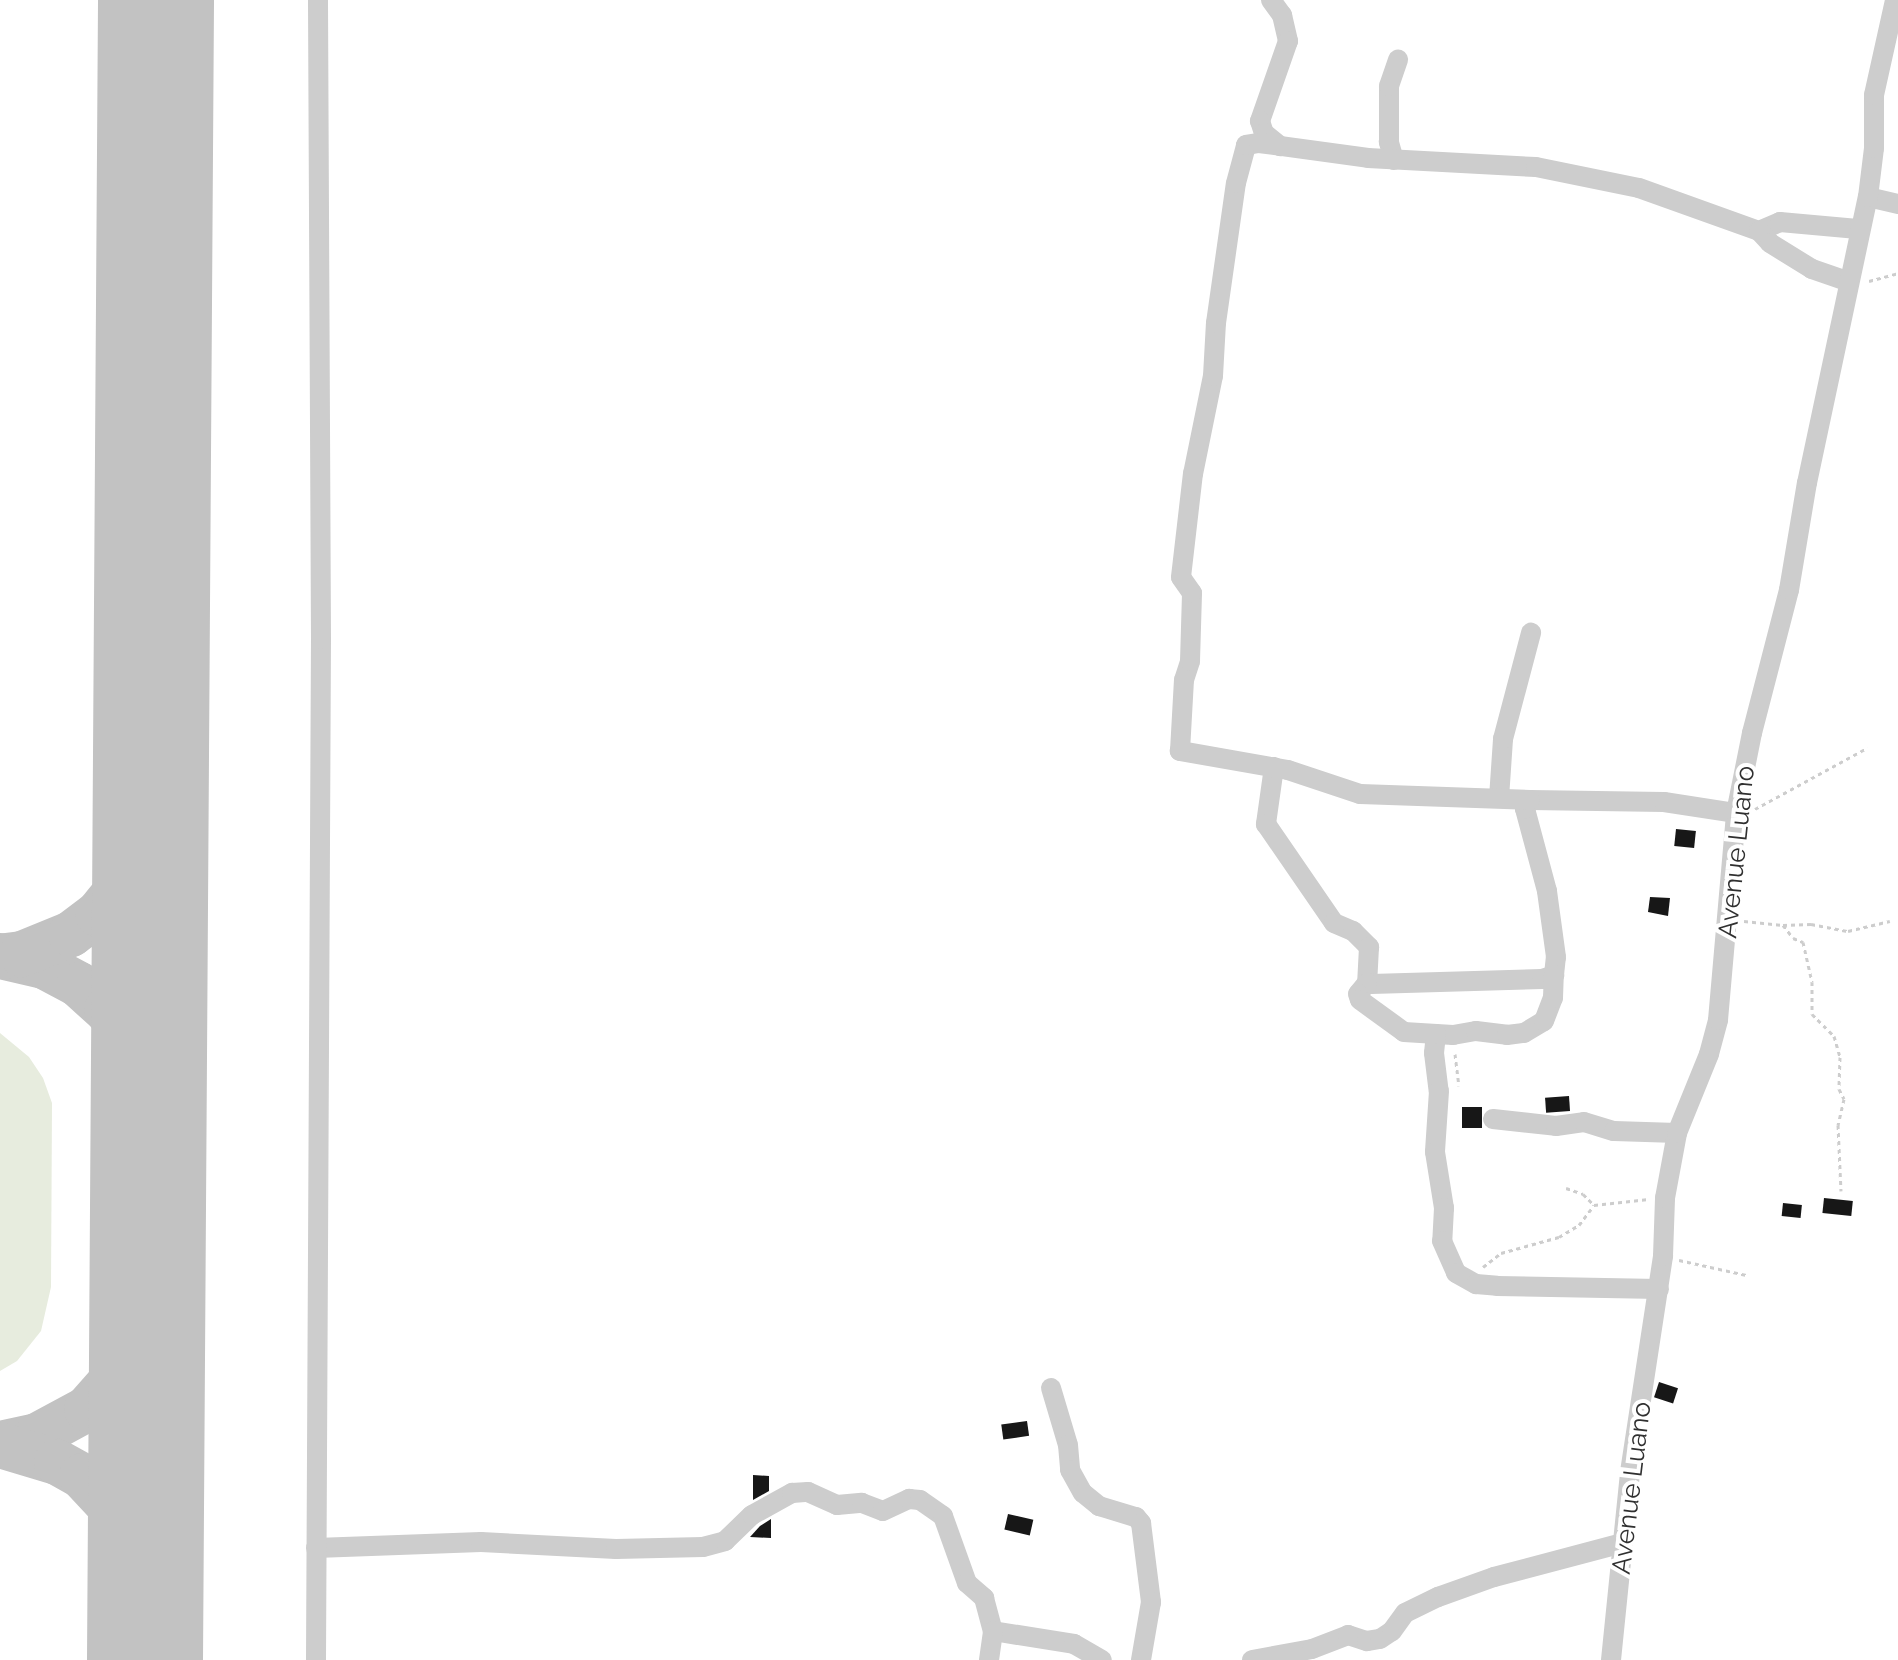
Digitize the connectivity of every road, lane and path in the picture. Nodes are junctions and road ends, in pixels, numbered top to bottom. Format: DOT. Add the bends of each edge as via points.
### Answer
graph roads {
  1 [pos="318,0"];
  2 [pos="1271,0"];
  3 [pos="1895,0"];
  4 [pos="1398,60"];
  5 [pos="1280,146"];
  6 [pos="1394,160"];
  7 [pos="1868,197"];
  8 [pos="1898,204"];
  9 [pos="1858,229"];
  10 [pos="1759,231"];
  11 [pos="1898,273"];
  12 [pos="1849,282"];
  13 [pos="1531,633"];
  14 [pos="1867,748"];
  15 [pos="1274,767"];
  16 [pos="1499,798"];
  17 [pos="1530,800"];
  18 [pos="1736,813"];
  19 [pos="1728,918"];
  20 [pos="1890,921"];
  21 [pos="1783,925"];
  22 [pos="1554,975"];
  23 [pos="1367,983"];
  24 [pos="1444,1035"];
  25 [pos="1459,1090"];
  26 [pos="1493,1119"];
  27 [pos="1677,1133"];
  28 [pos="1566,1188"];
  29 [pos="1841,1191"];
  30 [pos="1665,1198"];
  31 [pos="1594,1205"];
  32 [pos="1663,1256"];
  33 [pos="1746,1275"];
  34 [pos="1463,1280"];
  35 [pos="1659,1289"];
  36 [pos="1051,1388"];
  37 [pos="1623,1543"];
  38 [pos="316,1548"];
  39 [pos="993,1631"];
  40 [pos="316,1660"];
  41 [pos="989,1660"];
  42 [pos="1102,1660"];
  43 [pos="1141,1660"];
  44 [pos="1252,1660"];
  45 [pos="1611,1660"];
  1 -- 38 [label="street"];
  2 -- 5 [label="street" via="1282,15 1288,41 1260,121 1264,133"];
  3 -- 7 [label="street, Avenue Luano" via="1874,95"];
  4 -- 6 [label="street" via="1389,86"];
  5 -- 6 [label="street"];
  5 -- 15 [label="street" via="1246,145 1240,164 1181,577 1192,593 1180,751"];
  6 -- 10 [label="street" via="1561,171 1669,197"];
  7 -- 8 [label="street"];
  7 -- 9 [label="street, Avenue Luano"];
  9 -- 10 [label="street" via="1780,222"];
  9 -- 12 [label="street, Avenue Luano"];
  10 -- 12 [label="street" via="1812,269"];
  11 -- 12 [label="path"];
  12 -- 18 [label="street, Avenue Luano" via="1789,590"];
  13 -- 16 [label="street" via="1503,739"];
  14 -- 18 [label="path" via="1746,813"];
  15 -- 16 [label="street" via="1360,794"];
  15 -- 23 [label="street" via="1266,824 1334,923 1353,931 1369,947"];
  16 -- 17 [label="street"];
  17 -- 18 [label="street" via="1653,802"];
  17 -- 22 [label="street" via="1525,809 1547,891"];
  18 -- 19 [label="street, Avenue Luano"];
  19 -- 21 [label="path"];
  19 -- 27 [label="street, Avenue Luano" via="1718,1020"];
  20 -- 21 [label="path" via="1848,931"];
  21 -- 29 [label="path" via="1803,942 1812,1014 1834,1036 1840,1057"];
  22 -- 23 [label="street"];
  22 -- 24 [label="street" via="1551,1005 1539,1025 1507,1035"];
  23 -- 24 [label="street" via="1358,998 1368,1009 1404,1032"];
  24 -- 25 [label="path"];
  24 -- 34 [label="street" via="1434,1053 1439,1103 1435,1152 1444,1208 1442,1241"];
  26 -- 27 [label="street"];
  27 -- 30 [label="street, Avenue Luano"];
  28 -- 31 [label="path"];
  30 -- 31 [label="path"];
  30 -- 32 [label="street, Avenue Luano"];
  31 -- 34 [label="path" via="1579,1225 1559,1237 1501,1253"];
  32 -- 33 [label="path"];
  32 -- 35 [label="street, Avenue Luano"];
  34 -- 35 [label="street" via="1497,1286"];
  35 -- 37 [label="street, Avenue Luano"];
  36 -- 43 [label="street" via="1070,1470 1083,1493 1099,1506 1141,1523 1151,1602"];
  37 -- 44 [label="street" via="1438,1597 1405,1613 1380,1639 1348,1635 1312,1649"];
  37 -- 45 [label="street, Avenue Luano"];
  38 -- 39 [label="street" via="467,1542 703,1547 725,1541 752,1515 792,1493 808,1492 837,1505 862,1503 883,1511 909,1499 920,1500 943,1516 967,1583 984,1598"];
  38 -- 40 [label="street"];
  39 -- 41 [label="street"];
  39 -- 42 [label="street" via="1062,1640"];
}
